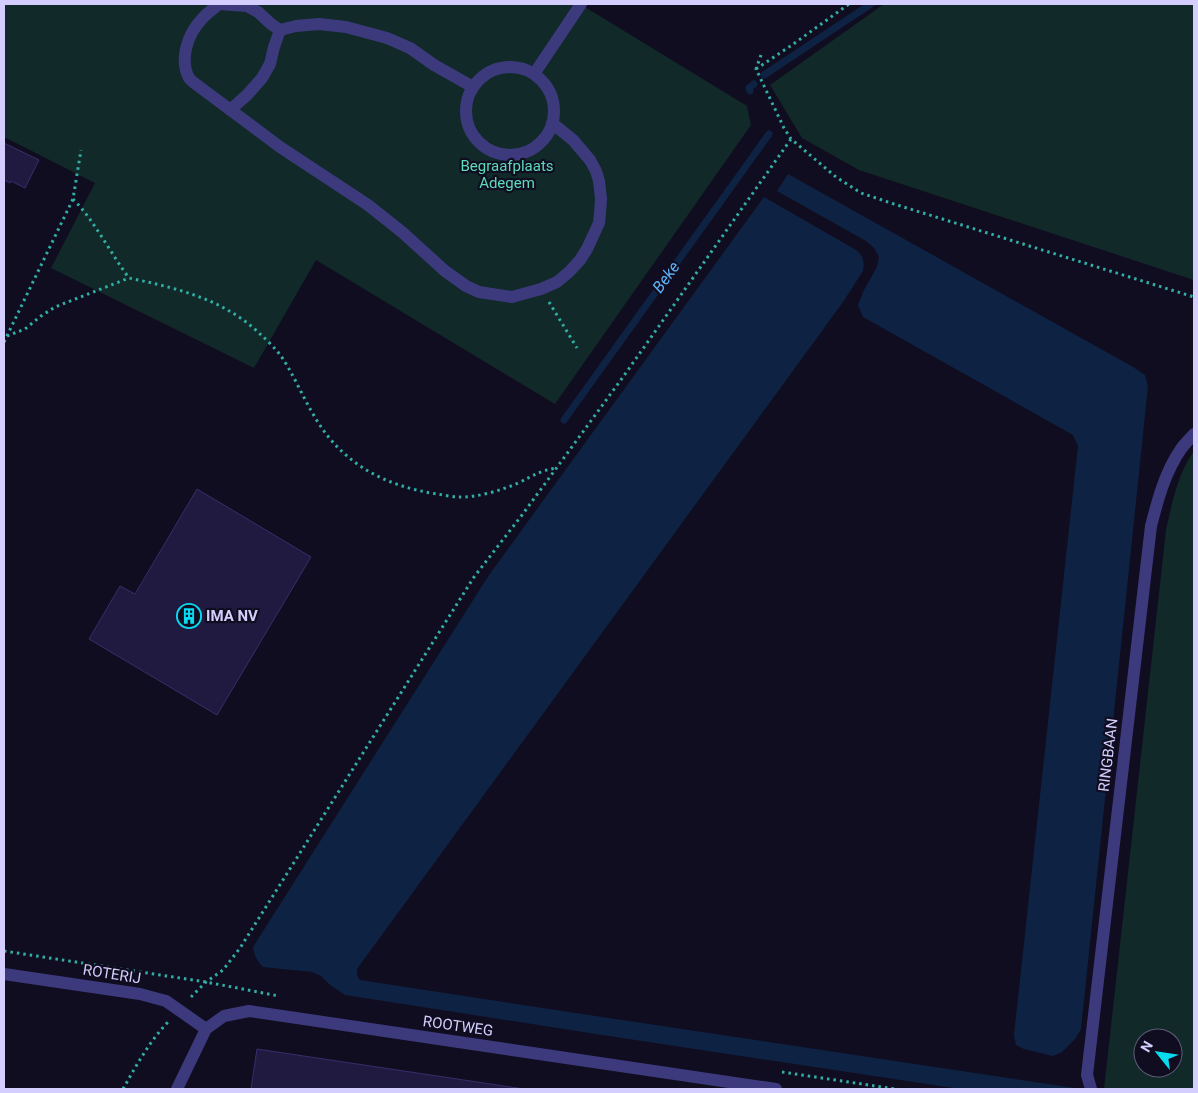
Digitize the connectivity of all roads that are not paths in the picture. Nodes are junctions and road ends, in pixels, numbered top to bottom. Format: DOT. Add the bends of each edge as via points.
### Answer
graph roads {
  1 [pos="581,4"];
  2 [pos="261,8"];
  3 [pos="280,30"];
  4 [pos="534,74"];
  5 [pos="473,87"];
  6 [pos="230,110"];
  7 [pos="552,123"];
  8 [pos="1194,434"];
  9 [pos="4,974"];
  10 [pos="206,1029"];
  11 [pos="177,1089"];
  12 [pos="776,1089"];
  13 [pos="1091,1089"];
  1 -- 4 [label="street"];
  2 -- 3 [label="street" via="270,24"];
  2 -- 6 [label="street" via="219,4 191,34 185,54 190,79"];
  3 -- 5 [label="street" via="319,24 346,27 387,38 410,48"];
  3 -- 6 [label="street" via="270,64 262,78"];
  4 -- 5 [label="street" via="520,68 505,67 490,71"];
  4 -- 7 [label="street" via="551,95"];
  5 -- 7 [label="street" via="466,108 467,123 474,137 497,154 525,153 547,136"];
  6 -- 7 [label="street" via="368,205 466,286 479,292 512,297 557,282 569,272 580,260 594,234 600,213 596,171 573,140"];
  8 -- 13 [label="street, RINGBAAN" via="1168,471 1152,526 1087,1075"];
  9 -- 10 [label="street, ROTERIJ" via="140,994 166,1001"];
  10 -- 11 [label="street"];
  10 -- 12 [label="street, ROOTWEG" via="224,1016 249,1011"];
}
